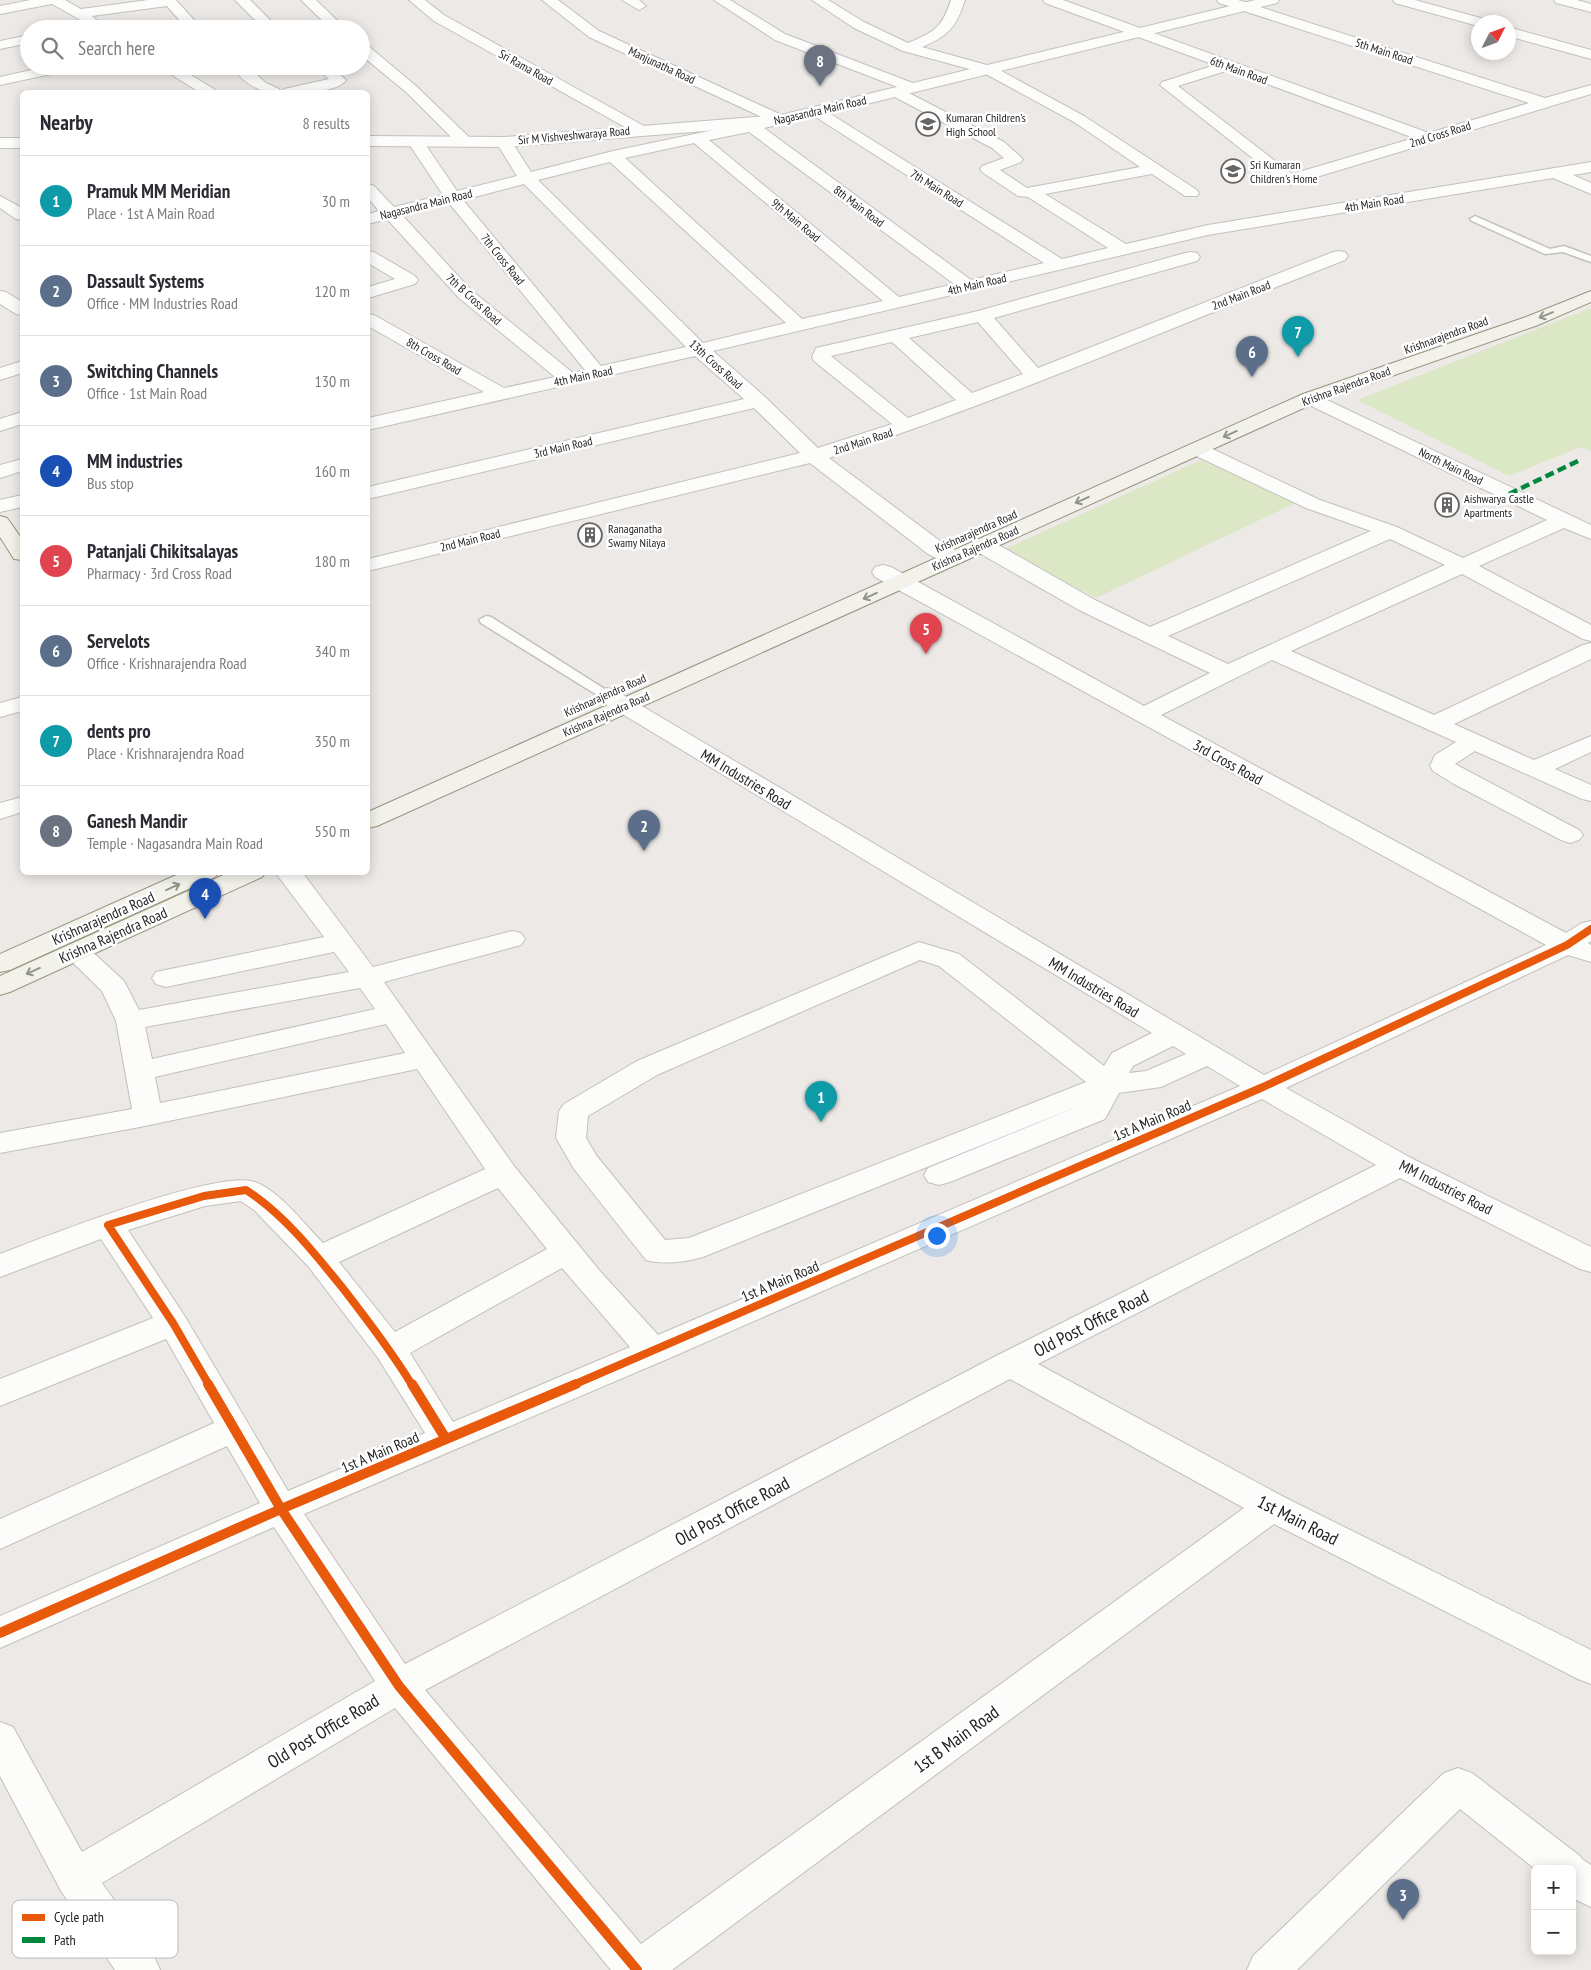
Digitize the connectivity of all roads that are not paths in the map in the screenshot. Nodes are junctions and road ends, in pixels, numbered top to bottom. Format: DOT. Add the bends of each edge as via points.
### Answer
graph roads {
  1 [pos="50,0"];
  2 [pos="56,0"];
  3 [pos="170,0"];
  4 [pos="242,0"];
  5 [pos="308,0"];
  6 [pos="416,0"];
  7 [pos="549,0"];
  8 [pos="721,0"];
  9 [pos="819,0"];
  10 [pos="958,0"];
  11 [pos="1050,0"];
  12 [pos="1224,0"];
  13 [pos="1272,0"];
  14 [pos="1400,0"];
  15 [pos="1561,0"];
  16 [pos="1247,7"];
  17 [pos="1591,8"];
  18 [pos="0,10"];
  19 [pos="78,14"];
  20 [pos="88,20"];
  21 [pos="187,20"];
  22 [pos="263,20"];
  23 [pos="329,20"];
  24 [pos="1471,20"];
  25 [pos="1516,33"];
  26 [pos="1138,34"];
  27 [pos="20,40"];
  28 [pos="0,45"];
  29 [pos="908,48"];
  30 [pos="370,54"];
  31 [pos="1591,55"];
  32 [pos="1227,66"];
  33 [pos="989,70"];
  34 [pos="28,75"];
  35 [pos="180,75"];
  36 [pos="248,75"];
  37 [pos="332,75"];
  38 [pos="0,81"];
  39 [pos="913,88"];
  40 [pos="1591,89"];
  41 [pos="206,90"];
  42 [pos="270,90"];
  43 [pos="300,90"];
  44 [pos="896,92"];
  45 [pos="18,93"];
  46 [pos="1544,103"];
  47 [pos="816,111"];
  48 [pos="781,120"];
  49 [pos="751,126"];
  50 [pos="640,130"];
  51 [pos="697,138"];
  52 [pos="1429,138"];
  53 [pos="415,141"];
  54 [pos="370,142"];
  55 [pos="465,142"];
  56 [pos="504,142"];
  57 [pos="0,143"];
  58 [pos="20,143"];
  59 [pos="613,156"];
  60 [pos="1591,167"];
  61 [pos="1154,169"];
  62 [pos="1555,173"];
  63 [pos="527,178"];
  64 [pos="1591,189"];
  65 [pos="370,191"];
  66 [pos="1031,192"];
  67 [pos="1191,193"];
  68 [pos="453,198"];
  69 [pos="0,201"];
  70 [pos="20,214"];
  71 [pos="389,214"];
  72 [pos="370,219"];
  73 [pos="1475,220"];
  74 [pos="1123,250"];
  75 [pos="1339,256"];
  76 [pos="370,257"];
  77 [pos="1191,257"];
  78 [pos="1591,259"];
  79 [pos="1059,265"];
  80 [pos="441,270"];
  81 [pos="409,280"];
  82 [pos="1591,280"];
  83 [pos="968,286"];
  84 [pos="370,292"];
  85 [pos="0,296"];
  86 [pos="1591,296"];
  87 [pos="896,303"];
  88 [pos="20,310"];
  89 [pos="20,312"];
  90 [pos="982,316"];
  91 [pos="0,318"];
  92 [pos="370,320"];
  93 [pos="799,326"];
  94 [pos="895,335"];
  95 [pos="699,349"];
  96 [pos="20,369"];
  97 [pos="597,373"];
  98 [pos="0,374"];
  99 [pos="1036,376"];
  100 [pos="569,379"];
  101 [pos="501,394"];
  102 [pos="1310,398"];
  103 [pos="758,401"];
  104 [pos="970,402"];
  105 [pos="20,419"];
  106 [pos="370,424"];
  107 [pos="0,425"];
  108 [pos="906,426"];
  109 [pos="1197,449"];
  110 [pos="814,456"];
  111 [pos="20,466"];
  112 [pos="0,472"];
  113 [pos="370,493"];
  114 [pos="20,501"];
  115 [pos="0,506"];
  116 [pos="0,522"];
  117 [pos="1581,526"];
  118 [pos="1390,531"];
  119 [pos="982,545"];
  120 [pos="20,551"];
  121 [pos="944,553"];
  122 [pos="370,565"];
  123 [pos="1463,566"];
  124 [pos="892,577"];
  125 [pos="486,620"];
  126 [pos="1591,634"];
  127 [pos="1151,635"];
  128 [pos="1591,650"];
  129 [pos="1272,651"];
  130 [pos="1228,674"];
  131 [pos="616,700"];
  132 [pos="20,705"];
  133 [pos="0,710"];
  134 [pos="1143,715"];
  135 [pos="1434,724"];
  136 [pos="1474,741"];
  137 [pos="1591,743"];
  138 [pos="1536,768"];
  139 [pos="1591,794"];
  140 [pos="370,800"];
  141 [pos="20,805"];
  142 [pos="0,811"];
  143 [pos="370,820"];
  144 [pos="1570,836"];
  145 [pos="199,875"];
  146 [pos="248,875"];
  147 [pos="290,875"];
  148 [pos="512,939"];
  149 [pos="341,942"];
  150 [pos="1581,944"];
  151 [pos="76,952"];
  152 [pos="0,964"];
  153 [pos="166,978"];
  154 [pos="366,978"];
  155 [pos="0,986"];
  156 [pos="392,1014"];
  157 [pos="130,1021"];
  158 [pos="1173,1034"];
  159 [pos="1208,1055"];
  160 [pos="424,1058"];
  161 [pos="141,1071"];
  162 [pos="1108,1084"];
  163 [pos="1263,1087"];
  164 [pos="148,1115"];
  165 [pos="0,1143"];
  166 [pos="1400,1165"];
  167 [pos="503,1173"];
  168 [pos="939,1175"];
  169 [pos="108,1225"];
  170 [pos="566,1252"];
  171 [pos="319,1258"];
  172 [pos="1591,1261"];
  173 [pos="0,1266"];
  174 [pos="173,1322"];
  175 [pos="390,1349"];
  176 [pos="652,1351"];
  177 [pos="1010,1364"];
  178 [pos="0,1393"];
  179 [pos="234,1428"];
  180 [pos="446,1439"];
  181 [pos="1272,1507"];
  182 [pos="281,1509"];
  183 [pos="0,1535"];
  184 [pos="0,1633"];
  185 [pos="1591,1668"];
  186 [pos="399,1686"];
  187 [pos="0,1739"];
  188 [pos="1561,1865"];
  189 [pos="1576,1877"];
  190 [pos="75,1878"];
  191 [pos="1591,1888"];
  192 [pos="90,1900"];
  193 [pos="131,1958"];
  194 [pos="139,1970"];
  195 [pos="638,1970"];
  196 [pos="1268,1970"];
  1 -- 18 [label="street"];
  2 -- 19 [label="street"];
  3 -- 19 [label="street"];
  3 -- 21 [label="street"];
  4 -- 22 [label="street"];
  5 -- 23 [label="street"];
  6 -- 50 [label="street, Sri Rama Road" via="439,18"];
  7 -- 48 [label="street, Manjunatha Road" via="594,34"];
  8 -- 39 [label="street" via="780,38"];
  9 -- 29 [label="street" via="859,25"];
  10 -- 29 [label="street" via="944,32"];
  11 -- 26 [label="street, 6th Main Road"];
  12 -- 16 [label="street, 5th Main Road"];
  13 -- 16 [label="street, Nagasandra Main Road"];
  14 -- 24 [label="street"];
  15 -- 17 [label="street"];
  16 -- 26 [label="street, Nagasandra Main Road"];
  16 -- 46 [label="street, 5th Main Road"];
  19 -- 20 [label="street"];
  25 -- 31 [label="street"];
  26 -- 32 [label="street, 6th Main Road"];
  26 -- 33 [label="street, Nagasandra Main Road"];
  27 -- 28 [label="street"];
  29 -- 33 [label="street"];
  30 -- 55 [label="street" via="411,88"];
  32 -- 52 [label="street, 6th Main Road"];
  32 -- 52 [label="street, 2nd Cross Road" via="1167,84 1290,180"];
  33 -- 39 [label="street, Nagasandra Main Road"];
  33 -- 61 [label="street" via="1079,119"];
  34 -- 38 [label="street"];
  35 -- 41 [label="street"];
  36 -- 42 [label="street"];
  37 -- 43 [label="street" via="338,80"];
  38 -- 45 [label="street"];
  39 -- 44 [label="street, Nagasandra Main Road"];
  40 -- 46 [label="street, 2nd Cross Road"];
  44 -- 47 [label="street, Nagasandra Main Road"];
  44 -- 66 [label="street" via="998,145 1015,159 988,169 1024,193"];
  46 -- 52 [label="street, 2nd Cross Road"];
  47 -- 48 [label="street, Nagasandra Main Road"];
  47 -- 79 [label="street, 7th Main Road"];
  48 -- 49 [label="street, Nagasandra Main Road"];
  48 -- 50 [label="street, Sir M Vishveshwaraya Road"];
  49 -- 51 [label="street, Nagasandra Main Road"];
  49 -- 83 [label="street, 8th Main Road"];
  50 -- 56 [label="street, Sir M Vishveshwaraya Road"];
  51 -- 59 [label="street, Nagasandra Main Road"];
  51 -- 87 [label="street, 9th Main Road"];
  53 -- 54 [label="street, Sir M Vishveshwaraya Road"];
  53 -- 55 [label="street, Sir M Vishveshwaraya Road"];
  53 -- 68 [label="street, 7th Cross Road"];
  55 -- 56 [label="street, Sir M Vishveshwaraya Road"];
  56 -- 63 [label="street, 13th Cross Road"];
  57 -- 58 [label="street"];
  59 -- 63 [label="street, Nagasandra Main Road"];
  59 -- 93 [label="street"];
  60 -- 62 [label="street, 4th Main Road"];
  61 -- 66 [label="street"];
  61 -- 67 [label="street"];
  62 -- 64 [label="street"];
  62 -- 74 [label="street, 4th Main Road" via="1208,230"];
  63 -- 68 [label="street, Nagasandra Main Road"];
  63 -- 95 [label="street, 13th Cross Road"];
  65 -- 71 [label="street, 7th B Cross Road"];
  66 -- 74 [label="street"];
  68 -- 71 [label="street, Nagasandra Main Road"];
  68 -- 97 [label="street, 7th Cross Road"];
  69 -- 70 [label="street"];
  71 -- 72 [label="street, Nagasandra Main Road"];
  71 -- 80 [label="street, 7th B Cross Road"];
  73 -- 78 [label="lane" via="1549,252 1564,249"];
  74 -- 79 [label="street, 4th Main Road"];
  75 -- 99 [label="street, 2nd Main Road"];
  76 -- 81 [label="street"];
  77 -- 90 [label="street"];
  79 -- 83 [label="street, 4th Main Road"];
  80 -- 81 [label="street"];
  80 -- 100 [label="street, 7th B Cross Road" via="465,294"];
  81 -- 84 [label="street"];
  82 -- 121 [label="main road, Krishnarajendra Road" via="1292,391"];
  83 -- 87 [label="street, 4th Main Road"];
  85 -- 88 [label="street"];
  86 -- 102 [label="main road, Krishna Rajendra Road, one-way" via="1532,321"];
  87 -- 93 [label="street, 4th Main Road"];
  89 -- 91 [label="street"];
  90 -- 94 [label="street"];
  90 -- 99 [label="street"];
  92 -- 101 [label="street, 8th Cross Road"];
  93 -- 95 [label="street, 4th Main Road"];
  94 -- 104 [label="street"];
  94 -- 108 [label="street" via="823,352 820,357"];
  95 -- 97 [label="street, 4th Main Road"];
  95 -- 103 [label="street, 13th Cross Road"];
  96 -- 98 [label="street"];
  97 -- 100 [label="street, 4th Main Road"];
  99 -- 104 [label="street, 2nd Main Road"];
  100 -- 101 [label="street, 4th Main Road"];
  101 -- 106 [label="street, 4th Main Road"];
  102 -- 109 [label="main road, Krishna Rajendra Road, one-way"];
  102 -- 117 [label="street, North Main Road"];
  103 -- 110 [label="street, 13th Cross Road"];
  103 -- 113 [label="street, 3rd Main Road"];
  104 -- 108 [label="street, 2nd Main Road"];
  105 -- 107 [label="street"];
  108 -- 110 [label="street, 2nd Main Road"];
  109 -- 118 [label="street" via="1313,504"];
  109 -- 119 [label="main road, Krishna Rajendra Road, one-way"];
  110 -- 121 [label="street, 13th Cross Road"];
  110 -- 122 [label="street, 2nd Main Road"];
  111 -- 112 [label="street"];
  114 -- 115 [label="street"];
  116 -- 120 [label="main road"];
  117 -- 123 [label="street"];
  118 -- 123 [label="street"];
  118 -- 127 [label="street"];
  119 -- 121 [label="main road, Krishna Rajendra Road"];
  119 -- 127 [label="street" via="1087,605"];
  121 -- 124 [label="main road, Krishna Rajendra Road"];
  123 -- 126 [label="street"];
  123 -- 129 [label="street"];
  124 -- 131 [label="main road, Krishna Rajendra Road"];
  124 -- 134 [label="street, 3rd Cross Road"];
  125 -- 131 [label="lane"];
  127 -- 130 [label="street"];
  128 -- 135 [label="street"];
  129 -- 130 [label="street"];
  129 -- 135 [label="street"];
  130 -- 134 [label="street"];
  131 -- 140 [label="main road, Krishnarajendra Road"];
  131 -- 143 [label="main road, Krishna Rajendra Road"];
  131 -- 158 [label="street, MM Industries Road"];
  132 -- 133 [label="street"];
  134 -- 150 [label="street, 3rd Cross Road"];
  135 -- 136 [label="street"];
  136 -- 138 [label="street"];
  136 -- 144 [label="street" via="1444,760 1442,766"];
  137 -- 138 [label="street"];
  138 -- 139 [label="street"];
  141 -- 142 [label="street"];
  152 -- 145 [label="main road, Krishnarajendra Road, one-way"];
  146 -- 151 [label="main road, Krishna Rajendra Road"];
  147 -- 149 [label="street"];
  148 -- 154 [label="street"];
  149 -- 153 [label="street"];
  149 -- 154 [label="street"];
  150 -- 163 [label="street, 1st A Main Road"];
  151 -- 155 [label="main road, Krishna Rajendra Road, one-way"];
  151 -- 157 [label="street" via="114,987"];
  154 -- 156 [label="street"];
  154 -- 157 [label="street"];
  156 -- 160 [label="street"];
  156 -- 161 [label="street"];
  157 -- 161 [label="street"];
  158 -- 159 [label="street, MM Industries Road"];
  158 -- 162 [label="street" via="1122,1060"];
  159 -- 162 [label="street" via="1151,1080"];
  159 -- 163 [label="street, MM Industries Road"];
  160 -- 164 [label="street"];
  160 -- 167 [label="street"];
  161 -- 164 [label="street"];
  162 -- 162 [label="street" via="692,1249 657,1252 585,1162 571,1138 574,1112 647,1068 919,950 949,960"];
  162 -- 168 [label="street" via="1095,1112"];
  163 -- 166 [label="street, MM Industries Road"];
  163 -- 176 [label="street, 1st A Main Road"];
  164 -- 165 [label="street"];
  166 -- 172 [label="street, MM Industries Road"];
  166 -- 177 [label="street, Old Post Office Road"];
  167 -- 170 [label="street"];
  167 -- 171 [label="street"];
  169 -- 171 [label="street" via="204,1196 246,1190 264,1202"];
  169 -- 173 [label="street"];
  169 -- 174 [label="street"];
  170 -- 175 [label="street"];
  170 -- 176 [label="street"];
  171 -- 175 [label="street"];
  174 -- 178 [label="street"];
  174 -- 179 [label="street"];
  175 -- 180 [label="street"];
  176 -- 180 [label="street, 1st A Main Road"];
  177 -- 181 [label="street, 1st Main Road"];
  177 -- 186 [label="street, Old Post Office Road"];
  179 -- 182 [label="street"];
  179 -- 183 [label="street"];
  180 -- 182 [label="street, 1st A Main Road"];
  181 -- 185 [label="street, 1st Main Road"];
  181 -- 195 [label="street, 1st B Main Road"];
  182 -- 184 [label="street, 1st A Main Road"];
  182 -- 186 [label="street"];
  186 -- 190 [label="street, Old Post Office Road"];
  186 -- 195 [label="street"];
  187 -- 190 [label="street"];
  188 -- 196 [label="street" via="1458,1785"];
  189 -- 191 [label="street"];
  190 -- 192 [label="street"];
  193 -- 194 [label="street"];
}
